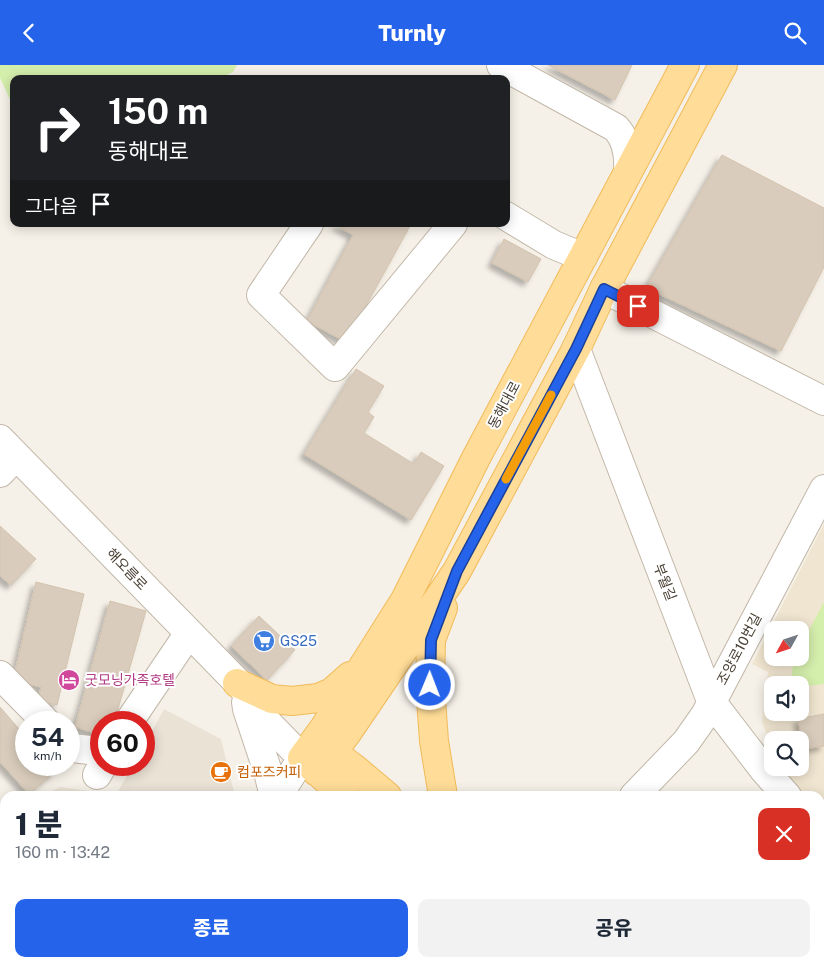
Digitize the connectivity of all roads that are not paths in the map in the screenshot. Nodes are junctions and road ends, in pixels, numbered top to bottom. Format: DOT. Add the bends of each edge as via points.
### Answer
graph roads {
  1 [pos="501,65"];
  2 [pos="685,65"];
  3 [pos="723,65"];
  4 [pos="657,117"];
  5 [pos="616,128"];
  6 [pos="628,171"];
  7 [pos="510,219"];
  8 [pos="307,227"];
  9 [pos="451,227"];
  10 [pos="583,257"];
  11 [pos="604,289"];
  12 [pos="576,349"];
  13 [pos="824,401"];
  14 [pos="5,456"];
  15 [pos="824,489"];
  16 [pos="457,571"];
  17 [pos="188,633"];
  18 [pos="369,657"];
  19 [pos="0,675"];
  20 [pos="245,691"];
  21 [pos="711,701"];
  22 [pos="35,711"];
  23 [pos="136,711"];
  24 [pos="317,755"];
  25 [pos="273,791"];
  26 [pos="283,791"];
  27 [pos="300,791"];
  28 [pos="342,791"];
  29 [pos="378,791"];
  30 [pos="442,791"];
  31 [pos="639,791"];
  32 [pos="783,791"];
  1 -- 5 [label="street"];
  2 -- 4 [label="main road, 동해대로"];
  3 -- 11 [label="main road"];
  4 -- 5 [label="street" via="638,127"];
  4 -- 6 [label="main road, 동해대로"];
  5 -- 6 [label="street" via="628,149"];
  6 -- 10 [label="main road, 동해대로"];
  7 -- 10 [label="street" via="554,245"];
  8 -- 9 [label="street" via="261,295 334,367"];
  10 -- 18 [label="main road, 동해대로" via="405,600"];
  11 -- 12 [label="main road"];
  11 -- 13 [label="street"];
  12 -- 16 [label="main road"];
  12 -- 21 [label="street, 부월길"];
  14 -- 17 [label="street, 해오름로"];
  15 -- 21 [label="street, 조양로10번길"];
  16 -- 24 [label="main road"];
  16 -- 30 [label="main road" via="431,640 434,741"];
  17 -- 20 [label="street, 해오름로"];
  17 -- 23 [label="street"];
  18 -- 20 [label="main road" via="332,692 318,698 292,701"];
  18 -- 24 [label="main road, 동해대로"];
  19 -- 22 [label="street"];
  20 -- 24 [label="street, 해오름로" via="272,707"];
  20 -- 25 [label="street" via="247,709"];
  21 -- 31 [label="street, 조양로10번길" via="686,742"];
  21 -- 32 [label="street, 부월길"];
  24 -- 26 [label="street"];
  24 -- 27 [label="street"];
  24 -- 28 [label="main road"];
  24 -- 29 [label="main road"];
}
